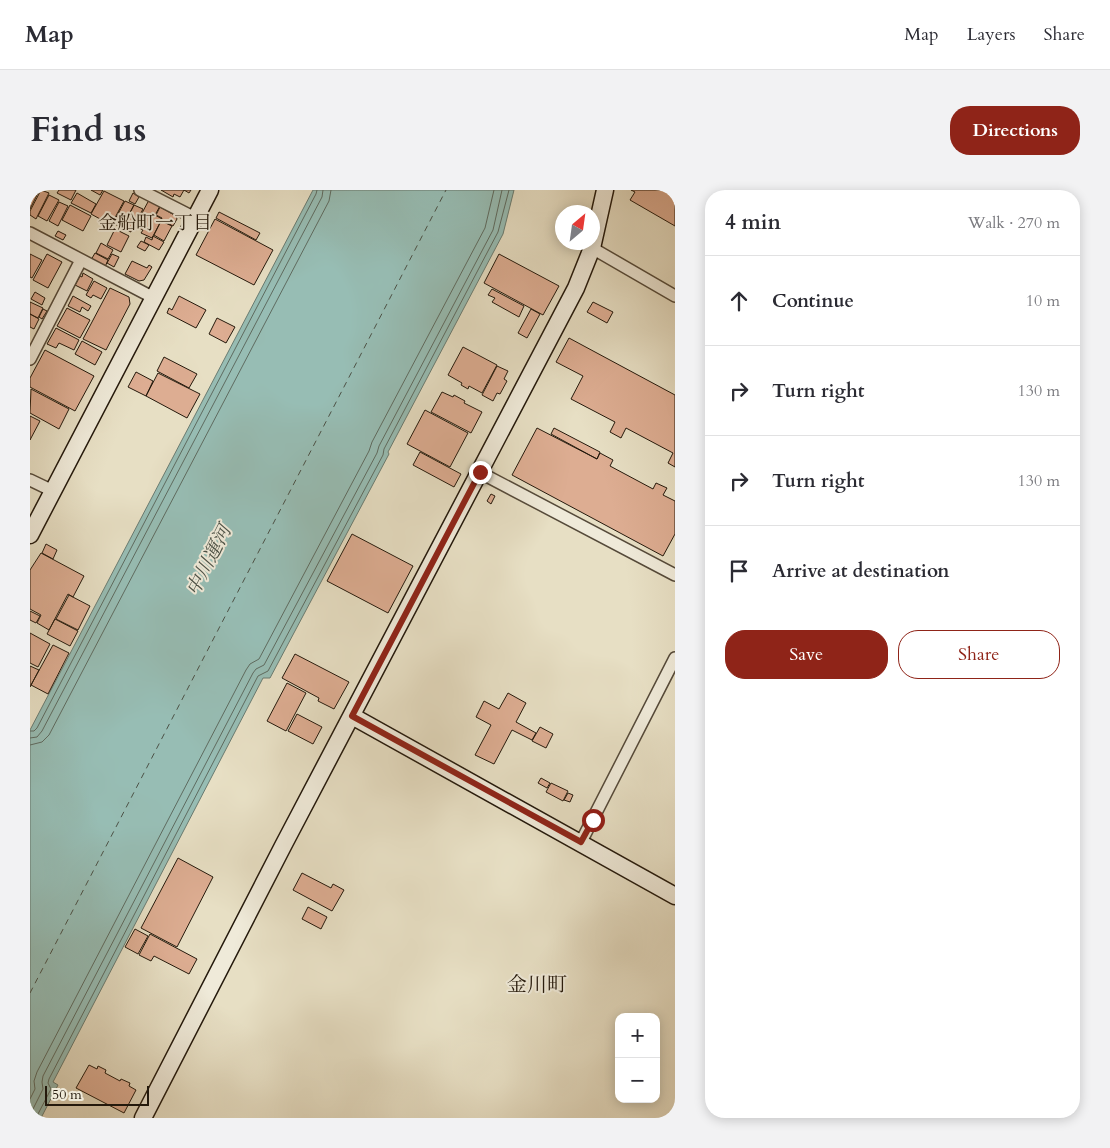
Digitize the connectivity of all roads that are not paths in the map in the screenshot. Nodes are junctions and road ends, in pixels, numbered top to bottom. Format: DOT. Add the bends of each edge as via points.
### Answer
graph roads {
  1 [pos="140,190"];
  2 [pos="210,190"];
  3 [pos="605,190"];
  4 [pos="600,212"];
  5 [pos="195,218"];
  6 [pos="30,233"];
  7 [pos="591,250"];
  8 [pos="595,250"];
  9 [pos="81,260"];
  10 [pos="675,296"];
  11 [pos="154,298"];
  12 [pos="30,359"];
  13 [pos="480,472"];
  14 [pos="30,480"];
  15 [pos="53,491"];
  16 [pos="30,535"];
  17 [pos="675,575"];
  18 [pos="675,658"];
  19 [pos="352,716"];
  20 [pos="581,842"];
  21 [pos="675,896"];
  22 [pos="143,1118"];
  1 -- 5 [label="street"];
  2 -- 5 [label="street"];
  3 -- 4 [label="street"];
  5 -- 11 [label="street"];
  6 -- 9 [label="street"];
  7 -- 13 [label="street" via="576,288"];
  8 -- 10 [label="street"];
  9 -- 11 [label="street"];
  9 -- 12 [label="street"];
  11 -- 15 [label="street"];
  13 -- 17 [label="street"];
  13 -- 19 [label="street"];
  14 -- 15 [label="street"];
  15 -- 16 [label="street"];
  18 -- 20 [label="street"];
  19 -- 20 [label="street"];
  19 -- 22 [label="street"];
  20 -- 21 [label="street"];
}
